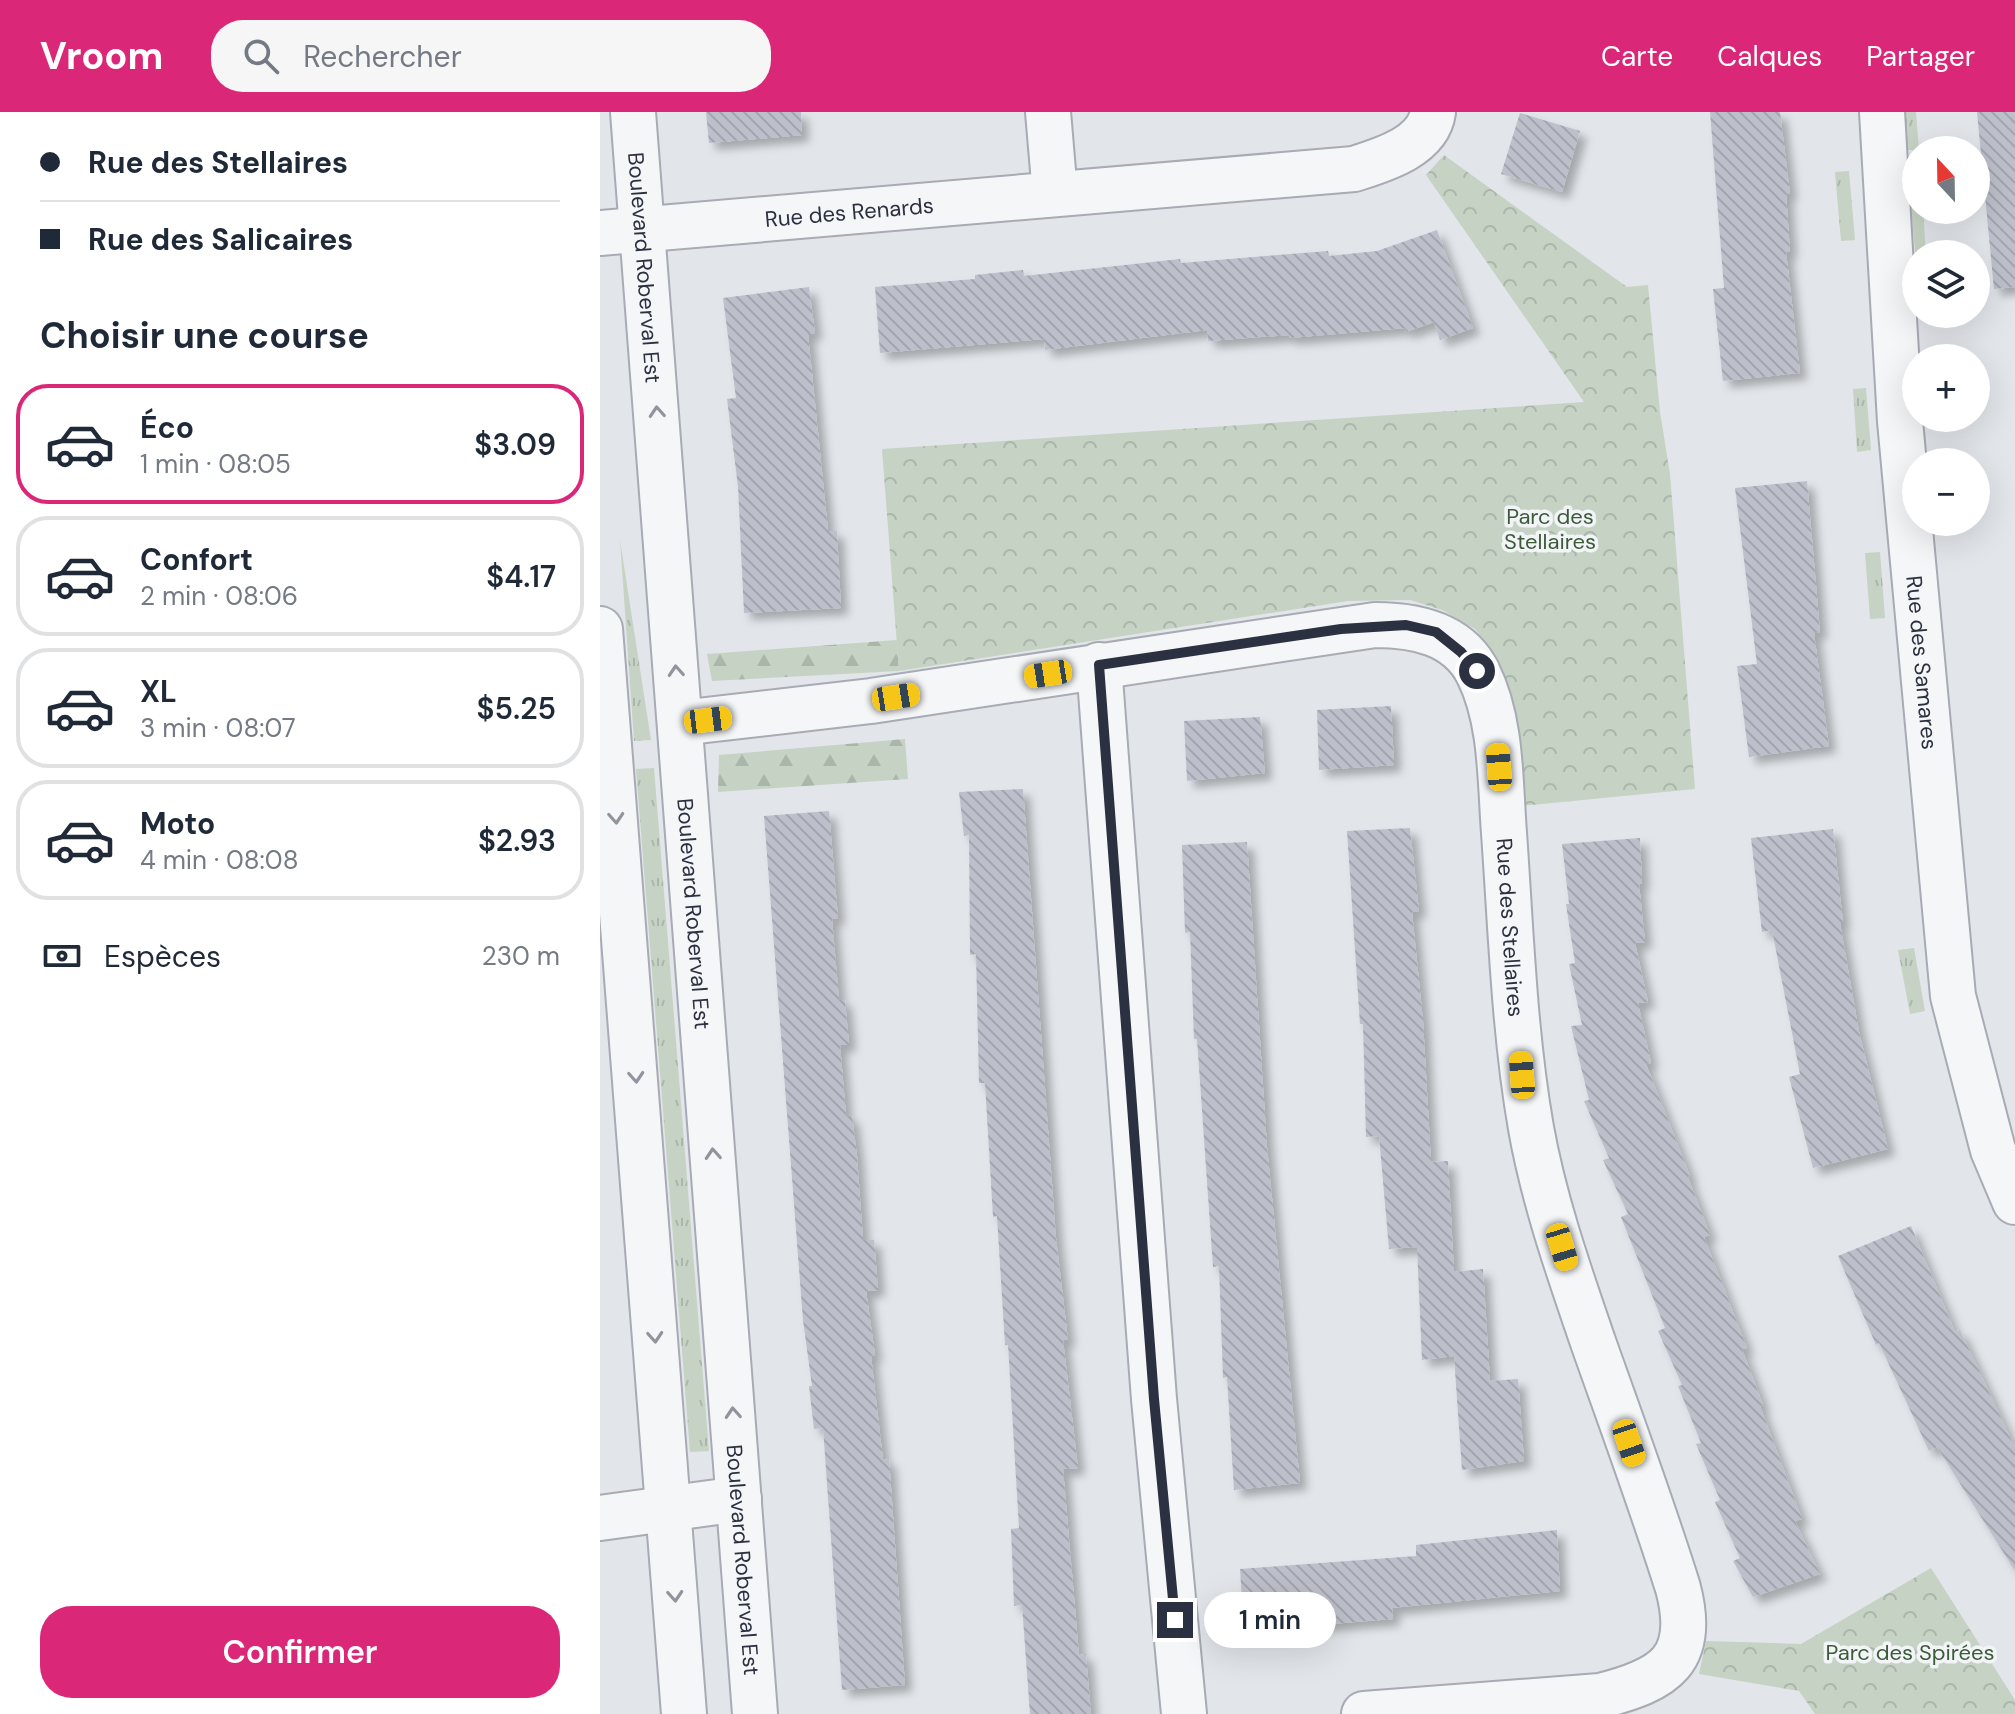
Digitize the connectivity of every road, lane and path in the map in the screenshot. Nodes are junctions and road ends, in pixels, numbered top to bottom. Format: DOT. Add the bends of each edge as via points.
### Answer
graph roads {
  1 [pos="633,112"];
  2 [pos="1048,112"];
  3 [pos="1433,112"];
  4 [pos="1882,112"];
  5 [pos="1055,194"];
  6 [pos="643,231"];
  7 [pos="600,233"];
  8 [pos="600,629"];
  9 [pos="1099,665"];
  10 [pos="680,723"];
  11 [pos="2015,1202"];
  12 [pos="739,1499"];
  13 [pos="668,1509"];
  14 [pos="600,1518"];
  15 [pos="684,1714"];
  16 [pos="755,1714"];
  17 [pos="1184,1714"];
  18 [pos="1364,1714"];
  1 -- 6 [label="street, Boulevard Roberval Est"];
  2 -- 5 [label="street"];
  3 -- 5 [label="street, Rue des Renards" via="1415,141 1393,157 1354,169"];
  4 -- 11 [label="street, Rue des Samares" via="1900,421 1953,996 1993,1150"];
  5 -- 6 [label="street, Rue des Renards"];
  6 -- 7 [label="street, Rue des Renards"];
  10 -- 6 [label="street, Boulevard Roberval Est, one-way"];
  8 -- 13 [label="street, one-way"];
  9 -- 10 [label="street, Rue des Stellaires" via="871,701"];
  9 -- 17 [label="street" via="1154,1399"];
  9 -- 18 [label="street, Rue des Stellaires" via="1341,629 1406,625 1436,632 1461,652 1477,671 1489,705 1496,738 1522,1075 1532,1133 1578,1298 1678,1588 1685,1630 1673,1662 1631,1688 1600,1696"];
  12 -- 10 [label="street, Boulevard Roberval Est, one-way"];
  12 -- 13 [label="street"];
  12 -- 16 [label="street, Boulevard Roberval Est"];
  13 -- 14 [label="street"];
  13 -- 15 [label="street, one-way"];
}
